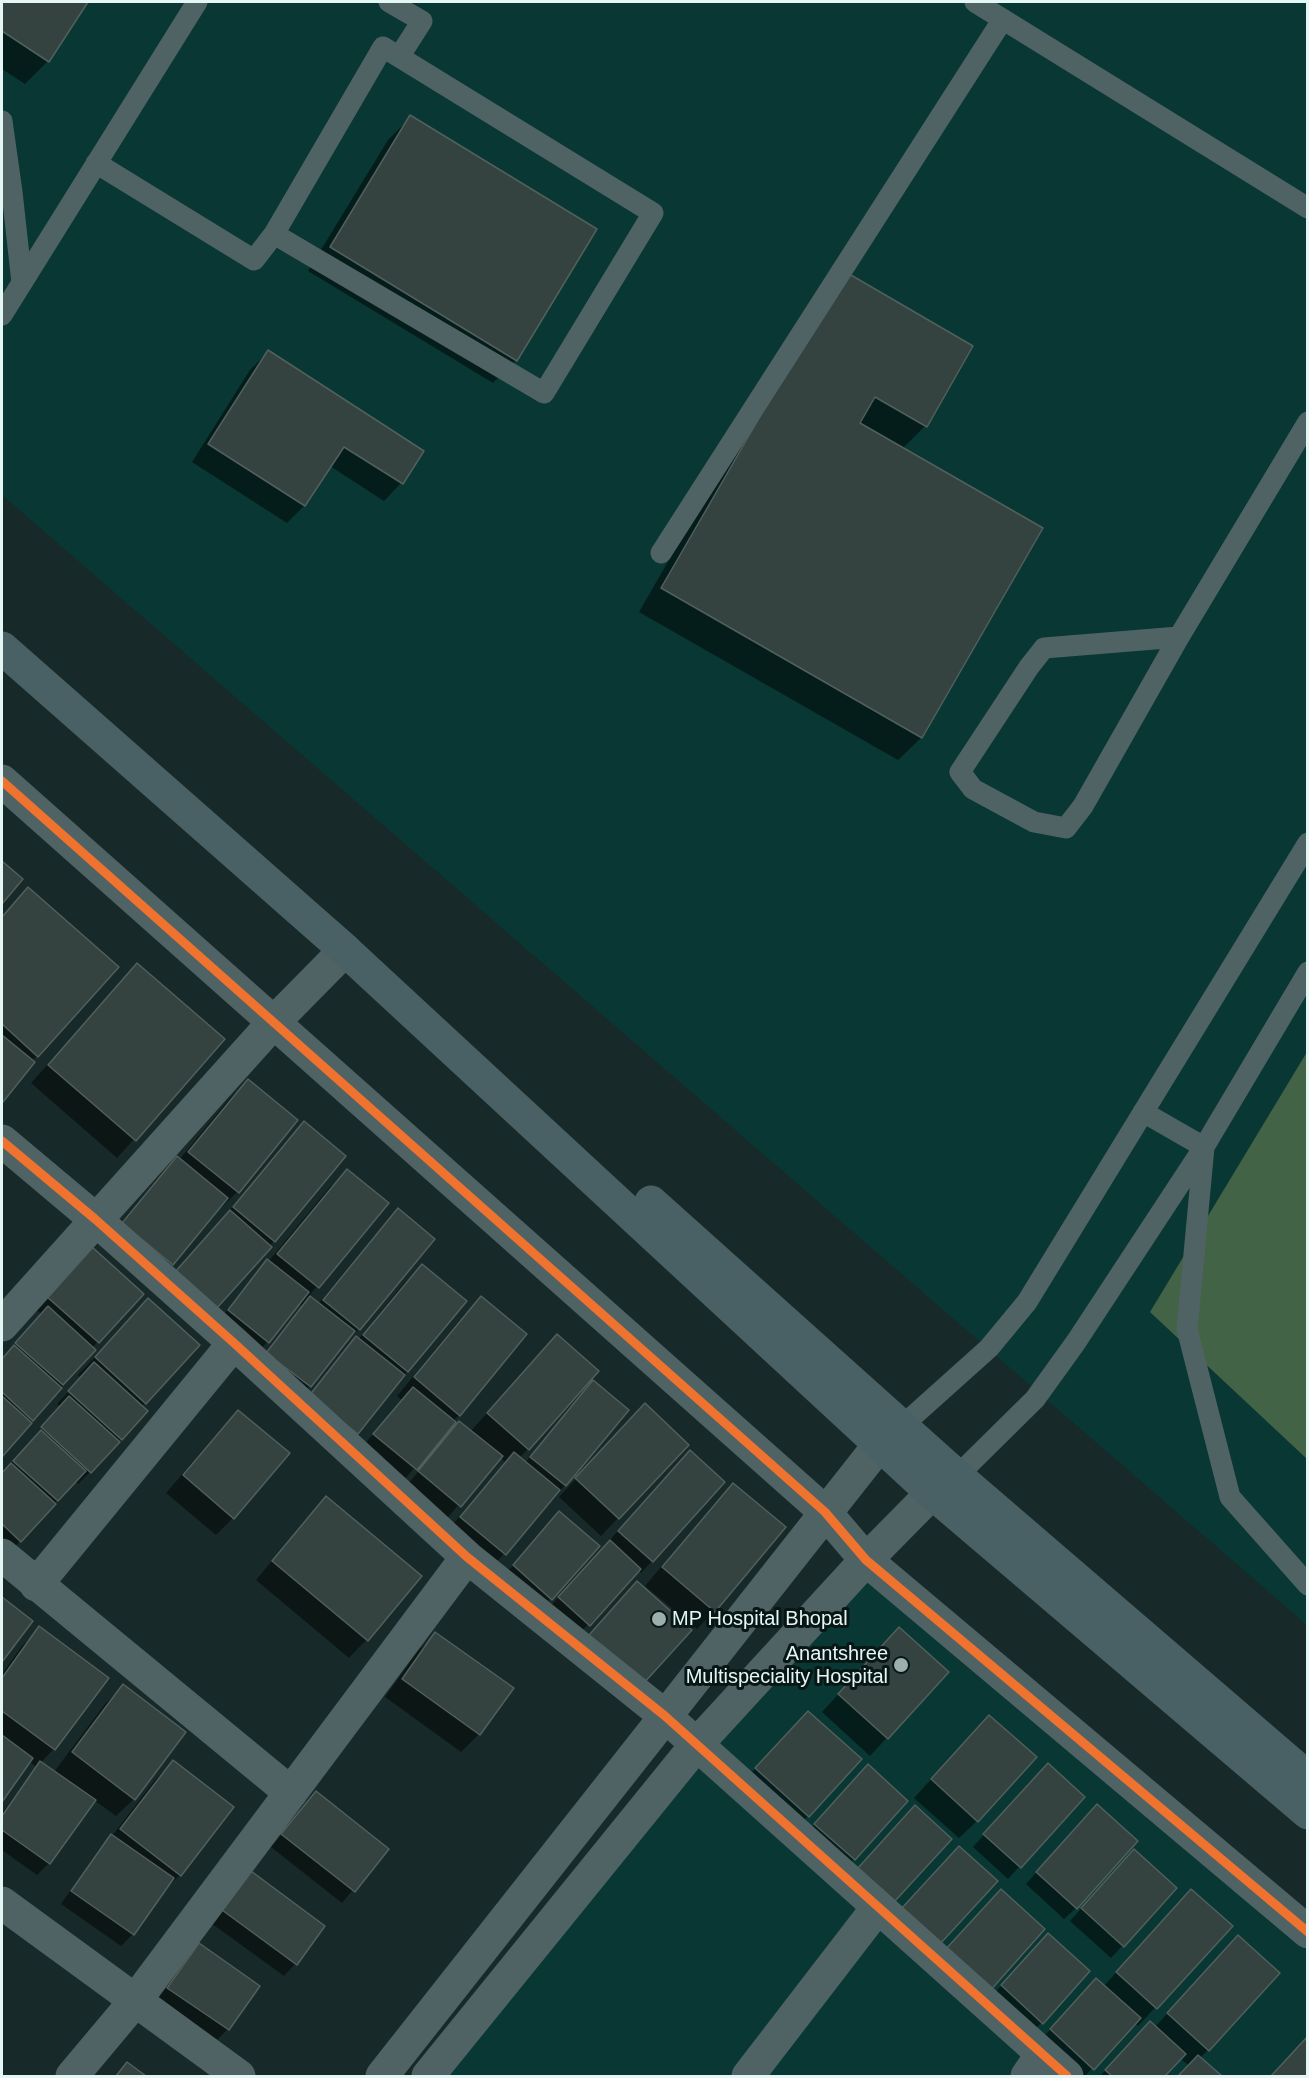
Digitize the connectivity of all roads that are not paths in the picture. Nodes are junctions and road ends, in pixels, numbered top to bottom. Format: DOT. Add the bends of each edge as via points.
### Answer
graph roads {
  1 [pos="197,2"];
  2 [pos="389,2"];
  3 [pos="975,2"];
  4 [pos="1003,19"];
  5 [pos="399,57"];
  6 [pos="2,121"];
  7 [pos="96,163"];
  8 [pos="1308,208"];
  9 [pos="274,234"];
  10 [pos="22,283"];
  11 [pos="2,315"];
  12 [pos="1308,422"];
  13 [pos="661,553"];
  14 [pos="2,621"];
  15 [pos="1179,637"];
  16 [pos="2,648"];
  17 [pos="2,781"];
  18 [pos="1308,843"];
  19 [pos="345,950"];
  20 [pos="1308,972"];
  21 [pos="273,1023"];
  22 [pos="1143,1112"];
  23 [pos="2,1141"];
  24 [pos="1204,1147"];
  25 [pos="95,1219"];
  26 [pos="2,1325"];
  27 [pos="234,1343"];
  28 [pos="891,1435"];
  29 [pos="944,1484"];
  30 [pos="825,1512"];
  31 [pos="2,1555"];
  32 [pos="466,1557"];
  33 [pos="866,1560"];
  34 [pos="36,1585"];
  35 [pos="1308,1585"];
  36 [pos="665,1716"];
  37 [pos="697,1744"];
  38 [pos="1308,1778"];
  39 [pos="291,1793"];
  40 [pos="1308,1813"];
  41 [pos="2,1903"];
  42 [pos="878,1907"];
  43 [pos="1308,1932"];
  44 [pos="135,2001"];
  45 [pos="1034,2065"];
  46 [pos="72,2076"];
  47 [pos="239,2076"];
  48 [pos="382,2076"];
  49 [pos="428,2076"];
  50 [pos="748,2076"];
  51 [pos="1067,2076"];
  1 -- 7 [label="lane"];
  2 -- 5 [label="lane" via="422,21"];
  3 -- 4 [label="lane"];
  4 -- 8 [label="lane"];
  4 -- 13 [label="lane"];
  5 -- 9 [label="lane" via="383,47"];
  5 -- 9 [label="lane" via="653,213 544,393"];
  6 -- 10 [label="lane"];
  7 -- 9 [label="lane" via="254,260"];
  7 -- 10 [label="lane"];
  10 -- 11 [label="lane"];
  12 -- 15 [label="lane"];
  14 -- 28 [label="main road"];
  15 -- 15 [label="lane" via="1083,806 1066,828 1035,822 974,789 960,772 1044,648"];
  16 -- 19 [label="main road"];
  17 -- 21 [label="street"];
  18 -- 22 [label="lane"];
  19 -- 21 [label="street"];
  19 -- 28 [label="main road"];
  20 -- 24 [label="lane"];
  21 -- 25 [label="street"];
  21 -- 30 [label="street"];
  22 -- 24 [label="lane"];
  22 -- 28 [label="lane" via="1027,1302 989,1348"];
  23 -- 25 [label="street"];
  24 -- 29 [label="lane" via="1035,1399"];
  24 -- 35 [label="lane" via="1186,1329 1230,1497"];
  25 -- 26 [label="street"];
  25 -- 27 [label="street"];
  27 -- 32 [label="street"];
  27 -- 34 [label="street"];
  28 -- 29 [label="main road"];
  28 -- 30 [label="street"];
  29 -- 33 [label="street"];
  29 -- 38 [label="main road"];
  29 -- 40 [label="main road"];
  30 -- 33 [label="street"];
  30 -- 36 [label="street"];
  31 -- 34 [label="street"];
  32 -- 36 [label="street"];
  32 -- 39 [label="street"];
  33 -- 37 [label="street"];
  33 -- 43 [label="street"];
  34 -- 39 [label="street"];
  36 -- 37 [label="street"];
  36 -- 48 [label="street"];
  37 -- 42 [label="street"];
  37 -- 49 [label="street"];
  39 -- 44 [label="street"];
  41 -- 44 [label="street"];
  42 -- 45 [label="street"];
  42 -- 50 [label="street"];
  44 -- 46 [label="street"];
  44 -- 47 [label="street"];
  45 -- 51 [label="street"];
}
